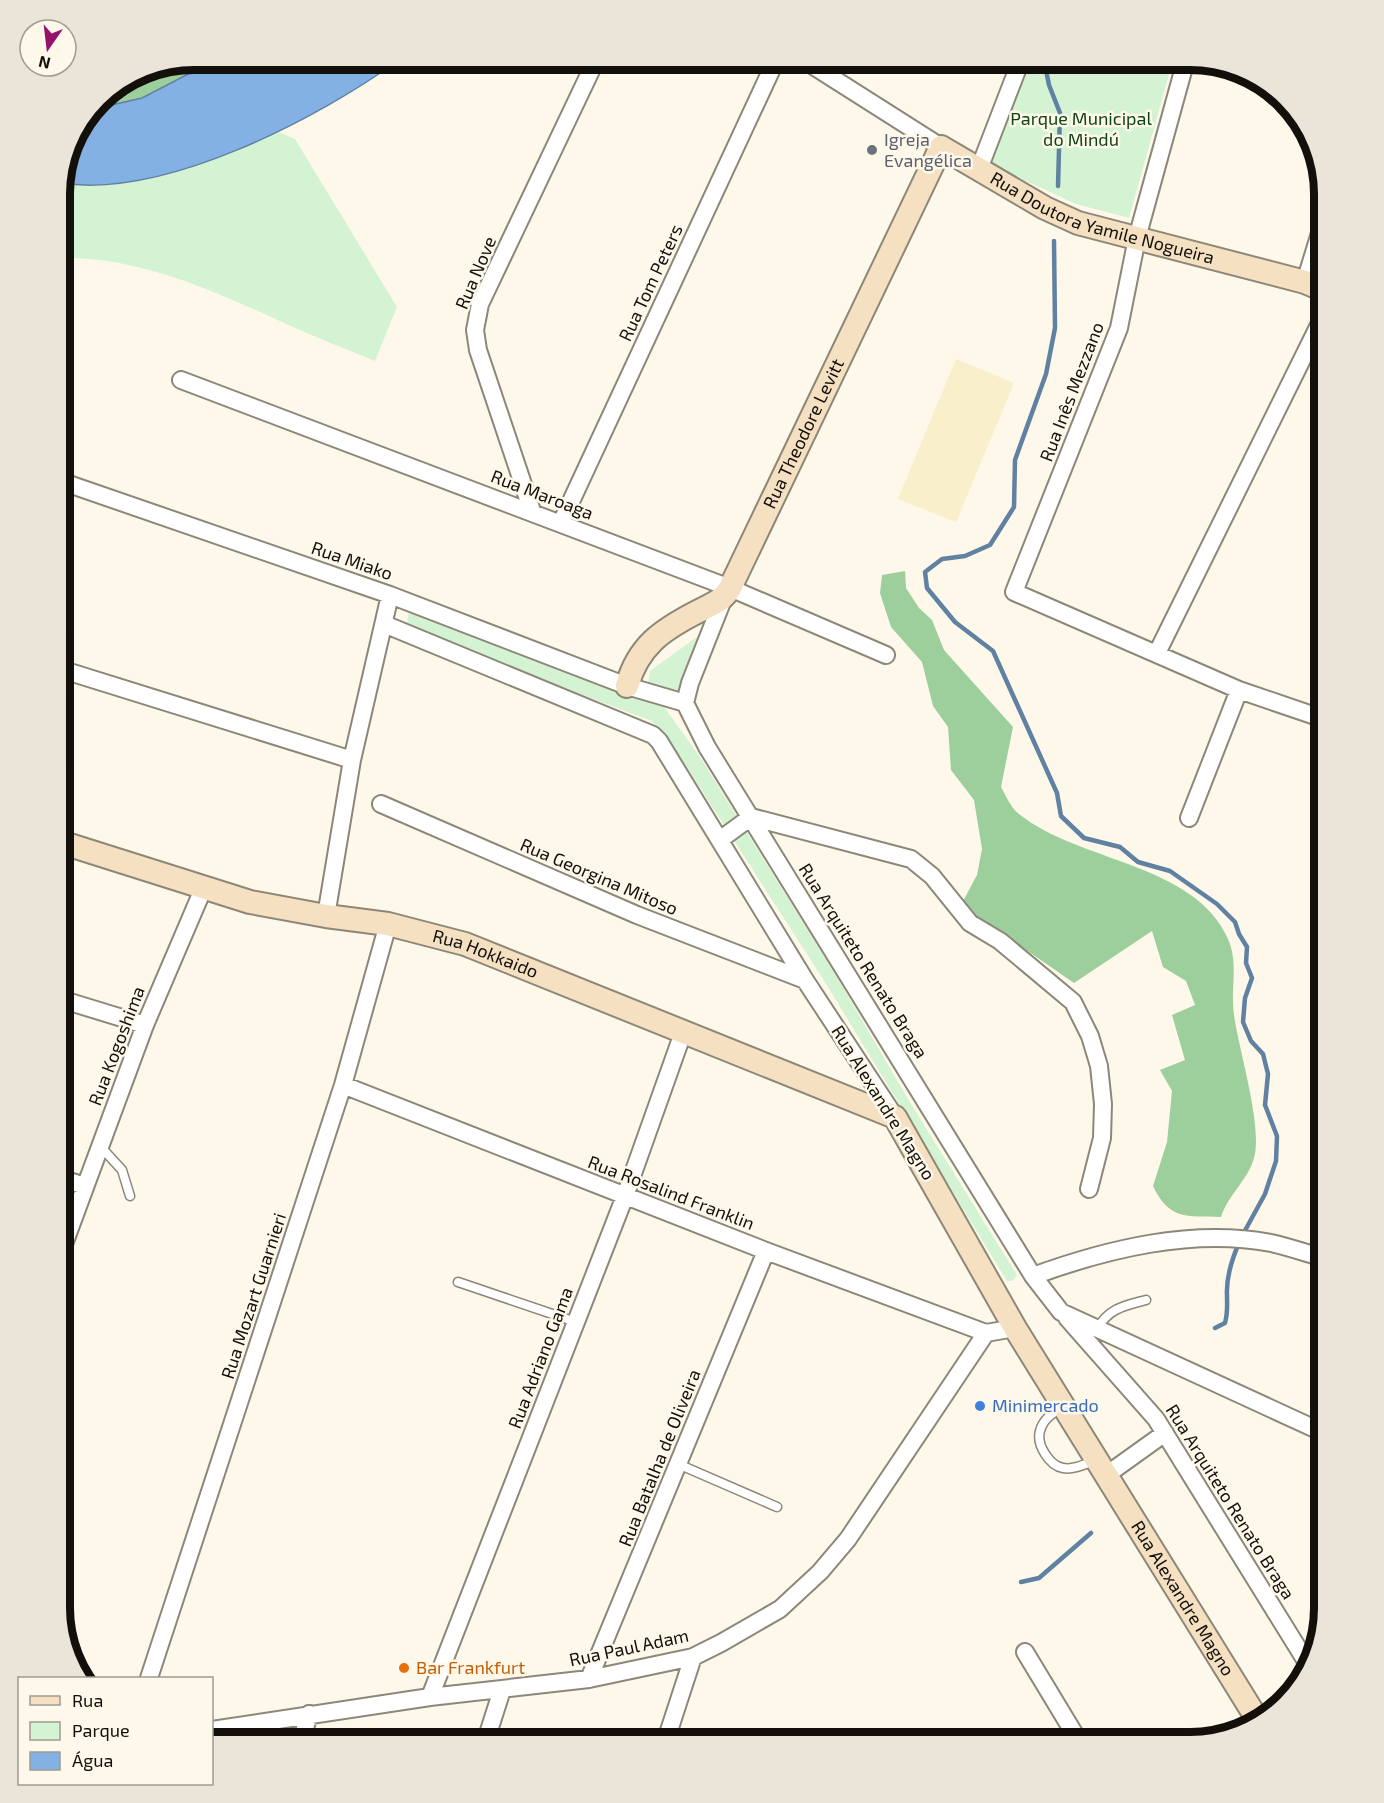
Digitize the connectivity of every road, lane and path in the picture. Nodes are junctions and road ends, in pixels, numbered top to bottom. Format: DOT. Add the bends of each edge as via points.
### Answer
graph roads {
  1 [pos="591,71"];
  2 [pos="771,71"];
  3 [pos="822,71"];
  4 [pos="834,71"];
  5 [pos="1017,71"];
  6 [pos="1183,71"];
  7 [pos="832,77"];
  8 [pos="941,147"];
  9 [pos="979,169"];
  10 [pos="1137,238"];
  11 [pos="1314,286"];
  12 [pos="1314,335"];
  13 [pos="181,380"];
  14 [pos="71,485"];
  15 [pos="532,511"];
  16 [pos="561,523"];
  17 [pos="727,593"];
  18 [pos="390,595"];
  19 [pos="384,624"];
  20 [pos="1157,653"];
  21 [pos="886,655"];
  22 [pos="71,672"];
  23 [pos="627,686"];
  24 [pos="1239,690"];
  25 [pos="685,703"];
  26 [pos="1314,716"];
  27 [pos="352,760"];
  28 [pos="381,804"];
  29 [pos="751,817"];
  30 [pos="1189,818"];
  31 [pos="721,839"];
  32 [pos="71,845"];
  33 [pos="204,886"];
  34 [pos="326,916"];
  35 [pos="388,924"];
  36 [pos="805,980"];
  37 [pos="70,1002"];
  38 [pos="145,1025"];
  39 [pos="684,1030"];
  40 [pos="343,1085"];
  41 [pos="895,1117"];
  42 [pos="100,1145"];
  43 [pos="70,1181"];
  44 [pos="85,1186"];
  45 [pos="1089,1189"];
  46 [pos="130,1196"];
  47 [pos="625,1196"];
  48 [pos="70,1227"];
  49 [pos="766,1251"];
  50 [pos="1314,1255"];
  51 [pos="458,1282"];
  52 [pos="1038,1282"];
  53 [pos="1146,1300"];
  54 [pos="1061,1312"];
  55 [pos="576,1322"];
  56 [pos="1015,1328"];
  57 [pos="1097,1329"];
  58 [pos="986,1333"];
  59 [pos="1063,1407"];
  60 [pos="1314,1428"];
  61 [pos="1165,1433"];
  62 [pos="678,1464"];
  63 [pos="1100,1468"];
  64 [pos="777,1508"];
  65 [pos="1026,1652"];
  66 [pos="693,1657"];
  67 [pos="1303,1657"];
  68 [pos="149,1677"];
  69 [pos="590,1679"];
  70 [pos="502,1690"];
  71 [pos="430,1698"];
  72 [pos="309,1714"];
  73 [pos="1254,1714"];
  74 [pos="213,1730"];
  75 [pos="304,1732"];
  76 [pos="489,1732"];
  77 [pos="669,1732"];
  78 [pos="1073,1732"];
  1 -- 15 [label="street, Rua Nove" via="480,304 476,321 478,350"];
  2 -- 16 [label="street, Rua Tom Peters"];
  3 -- 7 [label="street, Rua Doutora Yamile Nogueira"];
  4 -- 7 [label="street"];
  5 -- 9 [label="street"];
  6 -- 10 [label="street, Rua Inês Mezzano"];
  7 -- 8 [label="street, Rua Doutora Yamile Nogueira"];
  8 -- 9 [label="street, Rua Doutora Yamile Nogueira"];
  8 -- 17 [label="street, Rua Theodore Levitt"];
  9 -- 10 [label="street, Rua Doutora Yamile Nogueira" via="1078,223"];
  10 -- 11 [label="street, Rua Doutora Yamile Nogueira"];
  10 -- 20 [label="street, Rua Inês Mezzano" via="1111,352 1014,592"];
  12 -- 20 [label="street"];
  13 -- 15 [label="street, Rua Maroaga"];
  14 -- 18 [label="street, Rua Miako"];
  15 -- 16 [label="street, Rua Maroaga"];
  16 -- 17 [label="street, Rua Maroaga"];
  17 -- 21 [label="street, Rua Maroaga"];
  17 -- 23 [label="street" via="648,645 634,664"];
  17 -- 25 [label="street"];
  18 -- 19 [label="street"];
  18 -- 23 [label="street, Rua Miako"];
  19 -- 27 [label="street"];
  19 -- 31 [label="street, Rua Alexandre Magno" via="652,735"];
  20 -- 24 [label="street"];
  22 -- 27 [label="street"];
  23 -- 25 [label="street"];
  24 -- 26 [label="street"];
  24 -- 30 [label="street"];
  25 -- 29 [label="street, Rua Arquiteto Renato Braga" via="707,747"];
  27 -- 34 [label="street"];
  28 -- 36 [label="street, Rua Georgina Mitoso" via="638,915"];
  29 -- 31 [label="street"];
  29 -- 45 [label="street" via="911,860 932,876 970,923 1008,948 1072,1002 1090,1036 1099,1066 1103,1104 1102,1138"];
  29 -- 52 [label="street, Rua Arquiteto Renato Braga"];
  31 -- 36 [label="street, Rua Alexandre Magno"];
  32 -- 33 [label="street, Rua Hokkaido"];
  33 -- 34 [label="street, Rua Hokkaido" via="250,902"];
  33 -- 38 [label="street, Rua Kogoshima"];
  34 -- 35 [label="street, Rua Hokkaido"];
  35 -- 39 [label="street, Rua Hokkaido" via="465,944"];
  35 -- 40 [label="street, Rua Mozart Guarnieri"];
  36 -- 41 [label="street, Rua Alexandre Magno"];
  37 -- 38 [label="street"];
  38 -- 42 [label="street, Rua Kogoshima"];
  39 -- 41 [label="street, Rua Hokkaido"];
  39 -- 47 [label="street, Rua Adriano Gama"];
  40 -- 47 [label="street, Rua Rosalind Franklin"];
  40 -- 68 [label="street, Rua Mozart Guarnieri"];
  41 -- 56 [label="street, Rua Alexandre Magno"];
  42 -- 44 [label="street, Rua Kogoshima"];
  42 -- 46 [label="lane" via="122,1170"];
  43 -- 44 [label="street"];
  44 -- 48 [label="street, Rua Kogoshima"];
  47 -- 49 [label="street, Rua Rosalind Franklin"];
  47 -- 55 [label="street, Rua Adriano Gama"];
  49 -- 58 [label="street, Rua Rosalind Franklin"];
  49 -- 62 [label="street, Rua Batalha de Oliveira"];
  50 -- 52 [label="street" via="1270,1243 1202,1239 1108,1251"];
  51 -- 55 [label="lane"];
  52 -- 54 [label="street, Rua Arquiteto Renato Braga"];
  53 -- 57 [label="lane" via="1114,1308"];
  54 -- 57 [label="street"];
  54 -- 61 [label="street, Rua Arquiteto Renato Braga"];
  55 -- 71 [label="street, Rua Adriano Gama"];
  56 -- 58 [label="street"];
  56 -- 59 [label="street, Rua Alexandre Magno"];
  57 -- 60 [label="street"];
  58 -- 66 [label="street, Rua Paul Adam" via="848,1539 820,1572 780,1609"];
  59 -- 63 [label="street, Rua Alexandre Magno"];
  59 -- 63 [label="lane" via="1048,1417 1039,1432 1049,1460 1061,1468"];
  61 -- 63 [label="street"];
  61 -- 67 [label="street, Rua Arquiteto Renato Braga"];
  62 -- 64 [label="lane"];
  62 -- 69 [label="street, Rua Batalha de Oliveira"];
  63 -- 73 [label="street, Rua Alexandre Magno"];
  65 -- 78 [label="street"];
  66 -- 69 [label="street, Rua Paul Adam"];
  66 -- 77 [label="street"];
  69 -- 70 [label="street, Rua Paul Adam"];
  70 -- 71 [label="street, Rua Paul Adam"];
  70 -- 76 [label="street"];
  71 -- 72 [label="street, Rua Paul Adam"];
  72 -- 74 [label="street, Rua Paul Adam"];
  72 -- 75 [label="street"];
}
